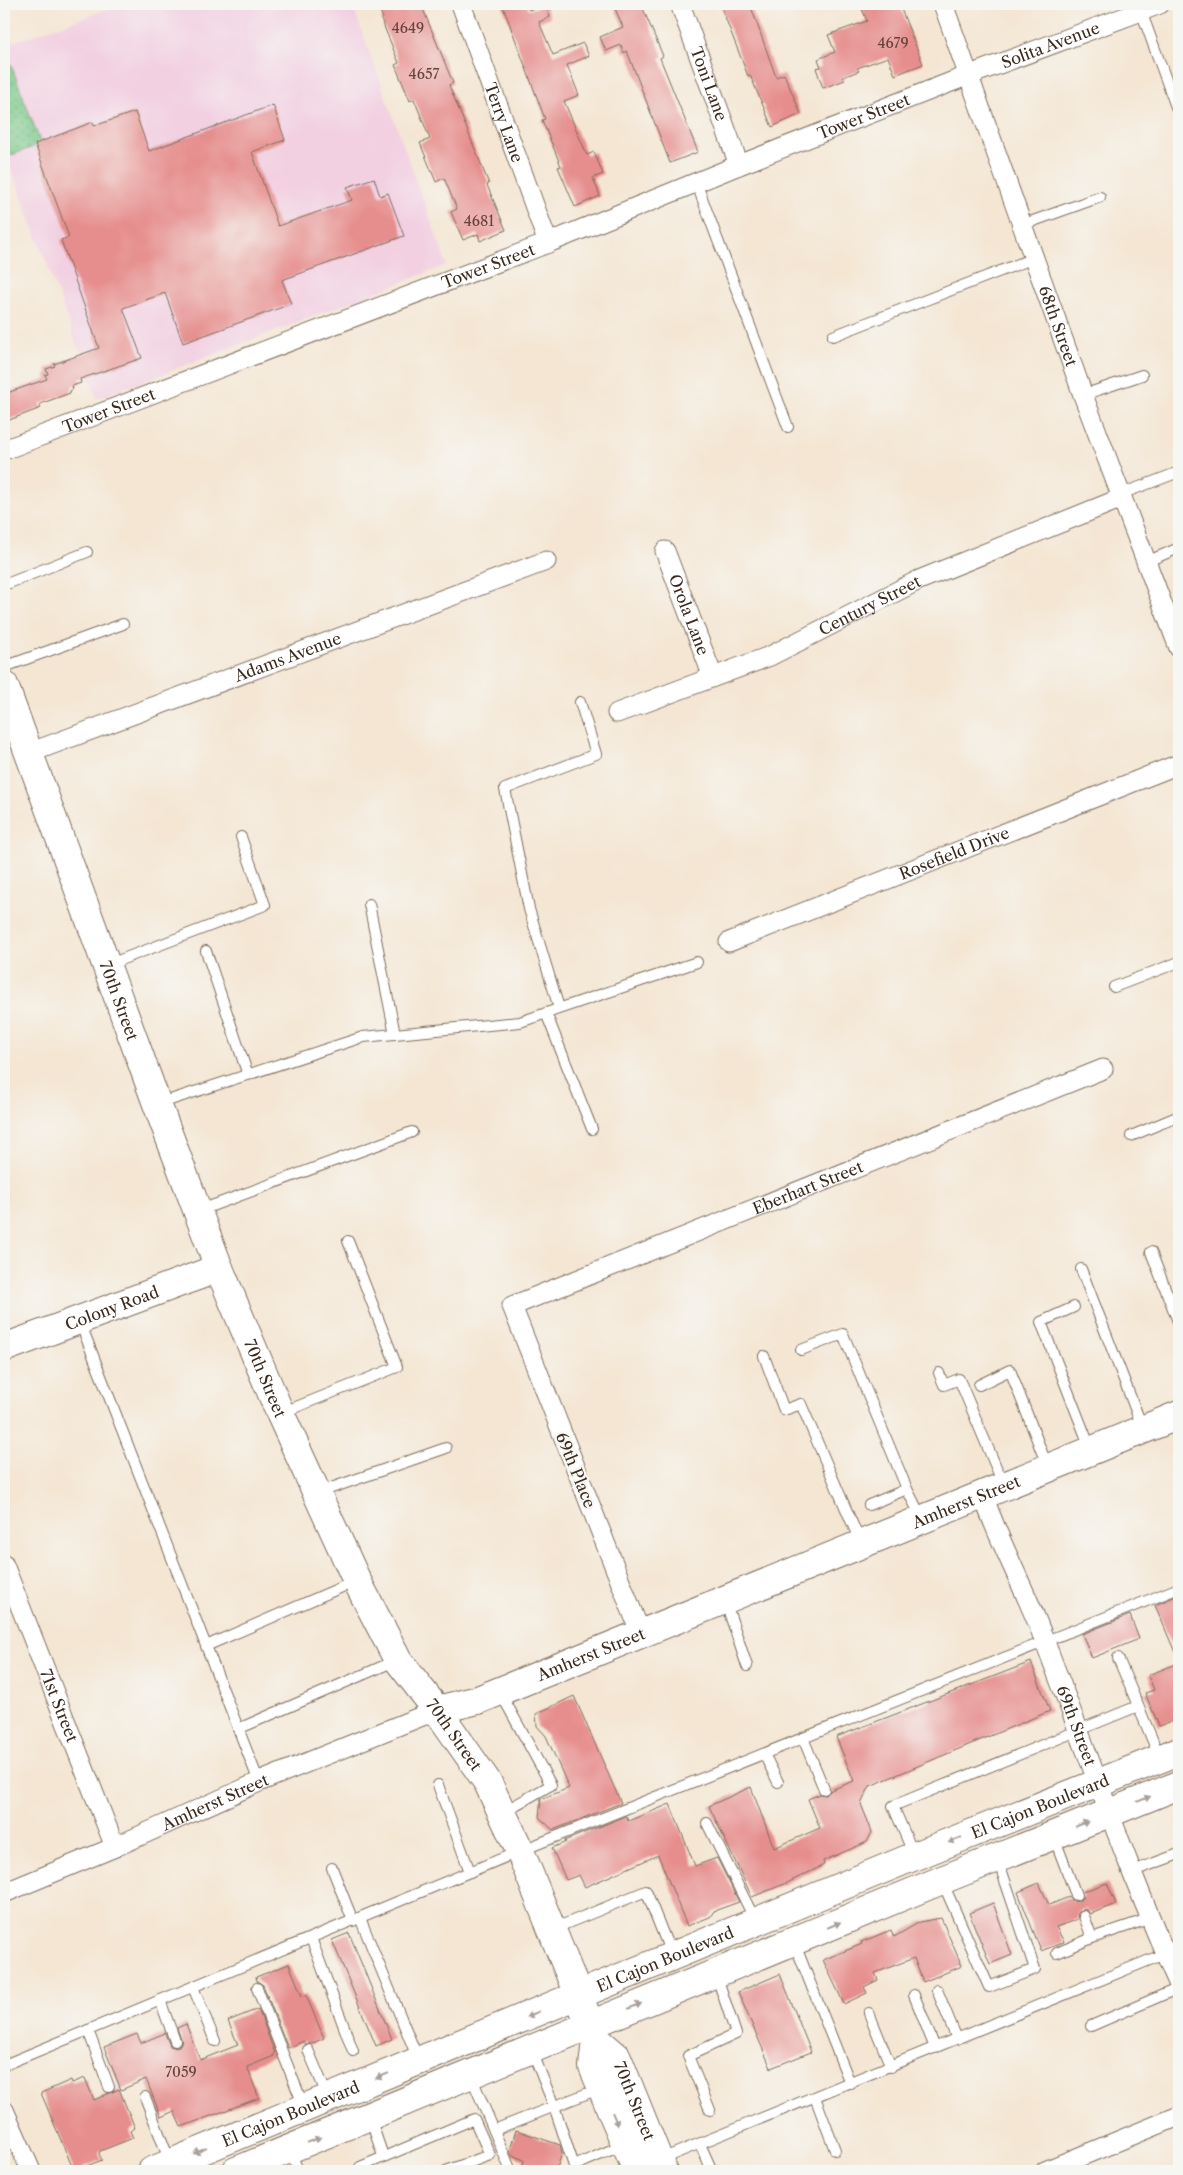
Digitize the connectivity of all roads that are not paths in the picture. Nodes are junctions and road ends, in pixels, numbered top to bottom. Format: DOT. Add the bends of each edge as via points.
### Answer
graph roads {
  1 [pos="460,4"];
  2 [pos="680,4"];
  3 [pos="943,4"];
  4 [pos="1160,4"];
  5 [pos="1141,11"];
  6 [pos="969,75"];
  7 [pos="1179,115"];
  8 [pos="739,165"];
  9 [pos="696,182"];
  10 [pos="1100,197"];
  11 [pos="1022,225"];
  12 [pos="548,243"];
  13 [pos="1034,258"];
  14 [pos="833,336"];
  15 [pos="1142,376"];
  16 [pos="1083,395"];
  17 [pos="788,427"];
  18 [pos="4,450"];
  19 [pos="1179,472"];
  20 [pos="1122,496"];
  21 [pos="1179,548"];
  22 [pos="665,551"];
  23 [pos="87,552"];
  24 [pos="546,561"];
  25 [pos="1148,561"];
  26 [pos="4,585"];
  27 [pos="123,624"];
  28 [pos="1179,648"];
  29 [pos="4,667"];
  30 [pos="713,677"];
  31 [pos="4,685"];
  32 [pos="580,702"];
  33 [pos="617,713"];
  34 [pos="29,753"];
  35 [pos="1179,764"];
  36 [pos="241,837"];
  37 [pos="369,904"];
  38 [pos="729,942"];
  39 [pos="206,951"];
  40 [pos="697,962"];
  41 [pos="1179,962"];
  42 [pos="106,966"];
  43 [pos="1114,986"];
  44 [pos="560,1008"];
  45 [pos="546,1013"];
  46 [pos="395,1034"];
  47 [pos="1103,1069"];
  48 [pos="248,1075"];
  49 [pos="157,1104"];
  50 [pos="1179,1116"];
  51 [pos="592,1130"];
  52 [pos="412,1132"];
  53 [pos="1131,1136"];
  54 [pos="198,1212"];
  55 [pos="348,1242"];
  56 [pos="1151,1252"];
  57 [pos="219,1268"];
  58 [pos="1080,1268"];
  59 [pos="512,1306"];
  60 [pos="1074,1307"];
  61 [pos="78,1319"];
  62 [pos="1179,1324"];
  63 [pos="4,1348"];
  64 [pos="801,1350"];
  65 [pos="764,1356"];
  66 [pos="939,1373"];
  67 [pos="979,1385"];
  68 [pos="280,1413"];
  69 [pos="1179,1415"];
  70 [pos="1144,1430"];
  71 [pos="446,1448"];
  72 [pos="1091,1451"];
  73 [pos="1048,1468"];
  74 [pos="907,1489"];
  75 [pos="994,1491"];
  76 [pos="316,1493"];
  77 [pos="869,1505"];
  78 [pos="922,1520"];
  79 [pos="862,1545"];
  80 [pos="4,1565"];
  81 [pos="357,1581"];
  82 [pos="1179,1588"];
  83 [pos="725,1600"];
  84 [pos="641,1634"];
  85 [pos="1045,1642"];
  86 [pos="206,1646"];
  87 [pos="1118,1658"];
  88 [pos="398,1660"];
  89 [pos="747,1666"];
  90 [pos="500,1691"];
  91 [pos="1138,1706"];
  92 [pos="437,1710"];
  93 [pos="238,1729"];
  94 [pos="1078,1729"];
  95 [pos="803,1738"];
  96 [pos="764,1754"];
  97 [pos="1170,1755"];
  98 [pos="259,1782"];
  99 [pos="778,1782"];
  100 [pos="1098,1784"];
  101 [pos="438,1785"];
  102 [pos="1179,1785"];
  103 [pos="824,1789"];
  104 [pos="502,1812"];
  105 [pos="1109,1813"];
  106 [pos="707,1823"];
  107 [pos="1054,1836"];
  108 [pos="115,1847"];
  109 [pos="520,1852"];
  110 [pos="1179,1854"];
  111 [pos="915,1856"];
  112 [pos="997,1858"];
  113 [pos="332,1868"];
  114 [pos="1133,1871"];
  115 [pos="470,1872"];
  116 [pos="942,1880"];
  117 [pos="4,1893"];
  118 [pos="1076,1894"];
  119 [pos="1084,1916"];
  120 [pos="1151,1918"];
  121 [pos="356,1919"];
  122 [pos="757,1922"];
  123 [pos="552,1930"];
  124 [pos="311,1938"];
  125 [pos="1092,1938"];
  126 [pos="794,1942"];
  127 [pos="1173,1951"];
  128 [pos="1058,1953"];
  129 [pos="672,1957"];
  130 [pos="715,1973"];
  131 [pos="193,1987"];
  132 [pos="1179,1987"];
  133 [pos="257,1988"];
  134 [pos="937,1990"];
  135 [pos="578,1995"];
  136 [pos="914,1995"];
  137 [pos="160,2000"];
  138 [pos="869,2013"];
  139 [pos="1091,2026"];
  140 [pos="88,2030"];
  141 [pos="593,2032"];
  142 [pos="957,2039"];
  143 [pos="175,2041"];
  144 [pos="215,2041"];
  145 [pos="935,2048"];
  146 [pos="308,2050"];
  147 [pos="531,2050"];
  148 [pos="353,2051"];
  149 [pos="419,2060"];
  150 [pos="4,2065"];
  151 [pos="891,2067"];
  152 [pos="471,2076"];
  153 [pos="850,2083"];
  154 [pos="109,2087"];
  155 [pos="602,2087"];
  156 [pos="145,2097"];
  157 [pos="815,2097"];
  158 [pos="316,2103"];
  159 [pos="554,2106"];
  160 [pos="4,2110"];
  161 [pos="710,2110"];
  162 [pos="1179,2116"];
  163 [pos="370,2117"];
  164 [pos="494,2130"];
  165 [pos="626,2144"];
  166 [pos="700,2144"];
  167 [pos="835,2150"];
  168 [pos="383,2156"];
  169 [pos="294,2160"];
  170 [pos="161,2167"];
  171 [pos="572,2169"];
  172 [pos="646,2169"];
  173 [pos="31,2171"];
  174 [pos="236,2171"];
  175 [pos="362,2171"];
  176 [pos="446,2171"];
  177 [pos="511,2171"];
  178 [pos="712,2171"];
  179 [pos="1045,2171"];
  1 -- 12 [label="street, Terry Lane"];
  2 -- 8 [label="street, Toni Lane"];
  3 -- 6 [label="street, 68th Street"];
  4 -- 5 [label="street, Solita Avenue"];
  5 -- 6 [label="street, Solita Avenue"];
  5 -- 7 [label="lane"];
  6 -- 8 [label="street, Tower Street"];
  6 -- 11 [label="street, 68th Street"];
  8 -- 9 [label="street, Tower Street"];
  9 -- 12 [label="street, Tower Street"];
  9 -- 17 [label="lane"];
  10 -- 11 [label="lane"];
  11 -- 13 [label="street, 68th Street"];
  12 -- 18 [label="street, Tower Street"];
  13 -- 14 [label="lane"];
  13 -- 16 [label="street, 68th Street"];
  15 -- 16 [label="lane"];
  16 -- 20 [label="street, 68th Street"];
  19 -- 20 [label="lane"];
  20 -- 25 [label="street, 68th Street"];
  20 -- 30 [label="street, Century Street" via="919,580 770,656"];
  21 -- 25 [label="lane"];
  22 -- 30 [label="street, Orola Lane"];
  23 -- 26 [label="lane"];
  24 -- 34 [label="street, Adams Avenue"];
  25 -- 28 [label="street, 68th Street"];
  27 -- 29 [label="lane"];
  30 -- 33 [label="street, Century Street"];
  31 -- 34 [label="main road, 70th Street"];
  32 -- 44 [label="lane" via="596,754 506,789 528,909"];
  34 -- 42 [label="main road, 70th Street"];
  35 -- 38 [label="street, Rosefield Drive"];
  36 -- 42 [label="lane" via="265,905"];
  37 -- 46 [label="lane"];
  39 -- 48 [label="lane"];
  40 -- 44 [label="lane"];
  41 -- 43 [label="lane"];
  42 -- 49 [label="main road, 70th Street"];
  44 -- 45 [label="lane"];
  45 -- 46 [label="lane" via="520,1022"];
  45 -- 51 [label="lane"];
  46 -- 48 [label="lane" via="363,1037"];
  47 -- 59 [label="street, Eberhart Street"];
  48 -- 49 [label="lane"];
  49 -- 54 [label="main road, 70th Street"];
  50 -- 53 [label="lane"];
  52 -- 54 [label="lane"];
  54 -- 57 [label="main road, 70th Street"];
  55 -- 68 [label="lane" via="397,1367"];
  56 -- 62 [label="lane"];
  57 -- 61 [label="main road, Colony Road"];
  57 -- 68 [label="main road, 70th Street"];
  58 -- 70 [label="lane"];
  59 -- 84 [label="street, 69th Place"];
  60 -- 72 [label="lane" via="1041,1322"];
  61 -- 63 [label="main road, Colony Road"];
  61 -- 86 [label="lane"];
  64 -- 74 [label="lane" via="843,1334"];
  65 -- 79 [label="lane" via="784,1410 801,1404"];
  66 -- 75 [label="lane" via="944,1385 959,1379"];
  67 -- 73 [label="lane" via="1010,1370"];
  68 -- 76 [label="main road, 70th Street"];
  69 -- 70 [label="main road, Amherst Street"];
  70 -- 72 [label="main road, Amherst Street"];
  71 -- 76 [label="lane"];
  72 -- 73 [label="main road, Amherst Street"];
  73 -- 75 [label="main road, Amherst Street"];
  74 -- 77 [label="lane"];
  74 -- 78 [label="lane"];
  75 -- 78 [label="main road, Amherst Street"];
  75 -- 85 [label="street, 69th Street" via="990,1516"];
  76 -- 81 [label="main road, 70th Street"];
  78 -- 79 [label="main road, Amherst Street"];
  79 -- 83 [label="main road, Amherst Street"];
  80 -- 108 [label="street, 71st Street"];
  81 -- 86 [label="lane"];
  81 -- 88 [label="main road, 70th Street"];
  82 -- 85 [label="lane"];
  83 -- 84 [label="main road, Amherst Street"];
  83 -- 89 [label="lane"];
  84 -- 90 [label="main road, Amherst Street"];
  85 -- 94 [label="street, 69th Street"];
  85 -- 95 [label="lane"];
  86 -- 93 [label="lane"];
  87 -- 91 [label="lane"];
  88 -- 92 [label="main road, 70th Street"];
  88 -- 93 [label="lane"];
  90 -- 92 [label="main road, Amherst Street" via="476,1701"];
  90 -- 104 [label="lane" via="551,1785"];
  91 -- 94 [label="lane"];
  91 -- 97 [label="lane"];
  92 -- 98 [label="street, Amherst Street"];
  92 -- 104 [label="main road, 70th Street" via="488,1783"];
  93 -- 98 [label="lane"];
  94 -- 100 [label="street, 69th Street"];
  94 -- 111 [label="lane" via="893,1806"];
  95 -- 96 [label="lane"];
  95 -- 103 [label="lane"];
  96 -- 99 [label="lane"];
  96 -- 109 [label="lane"];
  97 -- 100 [label="main road, El Cajon Boulevard"];
  98 -- 108 [label="street, Amherst Street"];
  100 -- 105 [label="street, 69th Street"];
  100 -- 111 [label="main road, El Cajon Boulevard, one-way"];
  101 -- 115 [label="lane"];
  105 -- 102 [label="main road, El Cajon Boulevard, one-way"];
  104 -- 109 [label="main road, 70th Street"];
  107 -- 105 [label="main road, El Cajon Boulevard, one-way"];
  105 -- 114 [label="street, 69th Street"];
  106 -- 122 [label="lane"];
  107 -- 112 [label="main road, El Cajon Boulevard"];
  107 -- 118 [label="lane"];
  108 -- 117 [label="street, Amherst Street"];
  109 -- 115 [label="lane"];
  109 -- 123 [label="main road, 70th Street"];
  110 -- 114 [label="lane"];
  111 -- 122 [label="main road, El Cajon Boulevard"];
  112 -- 116 [label="main road, El Cajon Boulevard"];
  112 -- 116 [label="lane" via="1036,1969 989,1987"];
  113 -- 121 [label="lane"];
  114 -- 120 [label="street, 69th Street"];
  115 -- 121 [label="lane"];
  126 -- 116 [label="main road, El Cajon Boulevard, one-way"];
  119 -- 125 [label="lane"];
  120 -- 125 [label="lane"];
  120 -- 127 [label="street, 69th Street"];
  121 -- 124 [label="lane"];
  121 -- 149 [label="lane"];
  122 -- 129 [label="main road, El Cajon Boulevard"];
  123 -- 129 [label="lane" via="646,1891"];
  123 -- 135 [label="main road, 70th Street"];
  124 -- 131 [label="lane"];
  124 -- 148 [label="lane"];
  125 -- 128 [label="lane"];
  126 -- 130 [label="main road, El Cajon Boulevard"];
  126 -- 153 [label="lane"];
  127 -- 132 [label="street, 69th Street"];
  127 -- 142 [label="lane"];
  129 -- 135 [label="main road, El Cajon Boulevard"];
  141 -- 130 [label="main road, El Cajon Boulevard, one-way"];
  130 -- 161 [label="lane" via="736,2034 688,2056"];
  131 -- 137 [label="lane"];
  131 -- 144 [label="lane"];
  132 -- 139 [label="lane"];
  133 -- 158 [label="lane"];
  134 -- 142 [label="lane"];
  135 -- 141 [label="main road, 70th Street"];
  135 -- 149 [label="main road, El Cajon Boulevard, one-way"];
  136 -- 145 [label="lane"];
  137 -- 140 [label="lane"];
  137 -- 143 [label="lane"];
  138 -- 151 [label="lane"];
  140 -- 150 [label="lane"];
  140 -- 154 [label="lane"];
  141 -- 147 [label="main road, El Cajon Boulevard"];
  141 -- 155 [label="main road, 70th Street" via="593,2067"];
  141 -- 172 [label="main road, 70th Street" via="617,2057"];
  142 -- 145 [label="lane"];
  145 -- 151 [label="lane"];
  146 -- 158 [label="lane"];
  147 -- 152 [label="main road, El Cajon Boulevard"];
  147 -- 159 [label="lane"];
  149 -- 158 [label="main road, El Cajon Boulevard, one-way"];
  151 -- 153 [label="lane"];
  152 -- 163 [label="main road, El Cajon Boulevard"];
  152 -- 164 [label="lane"];
  153 -- 157 [label="lane"];
  155 -- 159 [label="lane"];
  155 -- 165 [label="main road, 70th Street, one-way"];
  156 -- 170 [label="lane"];
  157 -- 166 [label="lane"];
  157 -- 167 [label="lane"];
  158 -- 170 [label="main road, El Cajon Boulevard, one-way"];
  159 -- 164 [label="lane"];
  159 -- 171 [label="lane"];
  160 -- 173 [label="street"];
  162 -- 179 [label="street"];
  163 -- 168 [label="lane"];
  169 -- 163 [label="main road, El Cajon Boulevard, one-way"];
  164 -- 177 [label="lane"];
  165 -- 171 [label="lane"];
  165 -- 172 [label="main road, 70th Street"];
  166 -- 172 [label="lane"];
  166 -- 178 [label="lane"];
  168 -- 175 [label="lane" via="360,2167"];
  168 -- 176 [label="lane" via="474,2118 490,2155"];
  169 -- 174 [label="main road, El Cajon Boulevard"];
}
